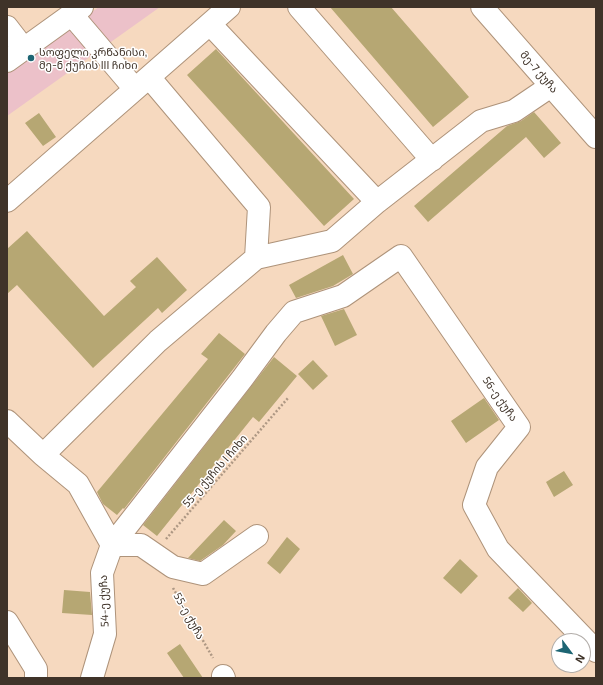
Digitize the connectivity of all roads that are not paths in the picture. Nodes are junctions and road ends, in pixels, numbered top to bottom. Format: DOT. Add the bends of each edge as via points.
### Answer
graph roads {
  1 [pos="229,7"];
  2 [pos="299,7"];
  3 [pos="482,7"];
  4 [pos="77,11"];
  5 [pos="210,24"];
  6 [pos="7,27"];
  7 [pos="15,55"];
  8 [pos="142,83"];
  9 [pos="551,86"];
  10 [pos="596,137"];
  11 [pos="432,160"];
  12 [pos="7,201"];
  13 [pos="377,202"];
  14 [pos="256,258"];
  15 [pos="343,296"];
  16 [pos="7,421"];
  17 [pos="43,455"];
  18 [pos="257,536"];
  19 [pos="112,545"];
  20 [pos="7,622"];
  21 [pos="596,651"];
  22 [pos="36,678"];
  23 [pos="92,678"];
  1 -- 5 [label="street"];
  2 -- 11 [label="street"];
  3 -- 9 [label="street, მე-7 ქუჩა"];
  4 -- 7 [label="street"];
  4 -- 8 [label="street"];
  5 -- 8 [label="street"];
  5 -- 13 [label="street"];
  6 -- 7 [label="street"];
  8 -- 12 [label="street"];
  8 -- 14 [label="street" via="259,207"];
  9 -- 10 [label="street, მე-7 ქუჩა"];
  9 -- 11 [label="street" via="514,110 481,121"];
  11 -- 13 [label="street"];
  13 -- 14 [label="street" via="332,241"];
  14 -- 17 [label="street" via="158,341"];
  15 -- 19 [label="street, 54-ე ქუჩა" via="294,312"];
  15 -- 21 [label="street, 56-ე ქუჩა" via="401,256 519,427 487,467 474,505 498,549"];
  16 -- 17 [label="street"];
  17 -- 19 [label="street" via="78,484"];
  18 -- 19 [label="street" via="203,574 173,567 141,545"];
  19 -- 23 [label="street, 54-ე ქუჩა" via="102,573 105,634"];
  20 -- 22 [label="street" via="36,669"];
}
